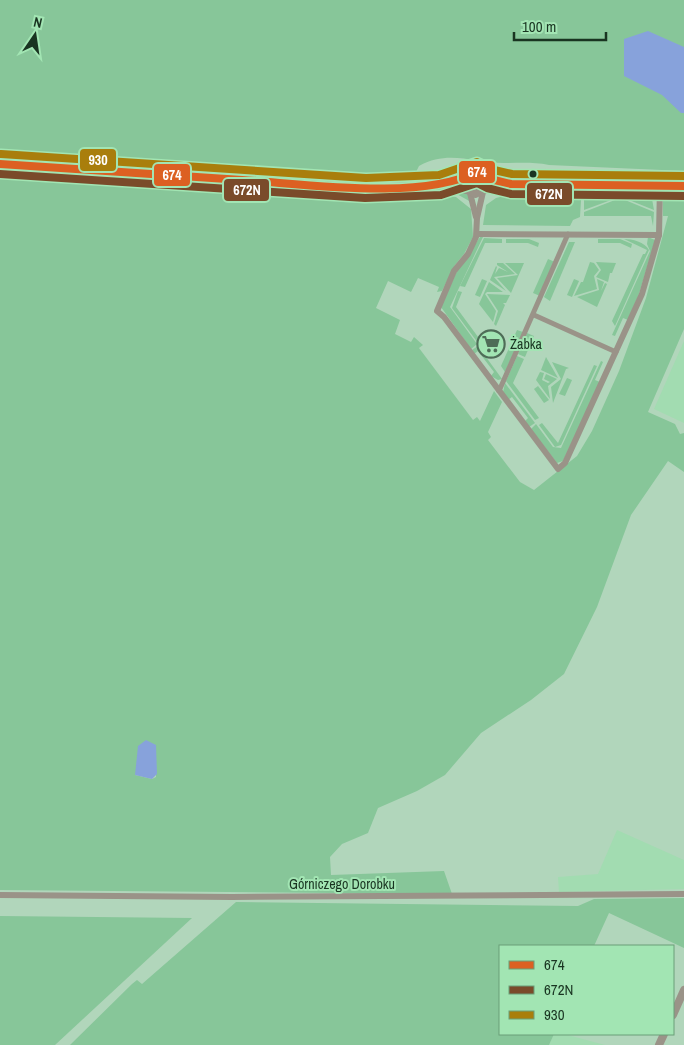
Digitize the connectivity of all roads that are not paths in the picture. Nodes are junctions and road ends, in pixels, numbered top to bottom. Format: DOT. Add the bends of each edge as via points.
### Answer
graph roads {
  1 [pos="0,164"];
  2 [pos="485,176"];
  3 [pos="466,177"];
  4 [pos="511,184"];
  5 [pos="440,185"];
  6 [pos="660,185"];
  7 [pos="684,186"];
  8 [pos="484,190"];
  9 [pos="468,191"];
  10 [pos="477,218"];
  11 [pos="476,234"];
  12 [pos="568,234"];
  13 [pos="659,234"];
  14 [pos="534,315"];
  15 [pos="616,352"];
  16 [pos="499,391"];
  17 [pos="684,894"];
  18 [pos="0,895"];
  19 [pos="684,990"];
  20 [pos="674,1013"];
  1 -- 5 [label="street" via="357,188"];
  2 -- 3 [label="street" via="474,172"];
  2 -- 4 [label="street"];
  2 -- 8 [label="street"];
  3 -- 5 [label="street"];
  3 -- 9 [label="street" via="464,184"];
  4 -- 6 [label="street"];
  4 -- 8 [label="street"];
  5 -- 9 [label="street"];
  6 -- 7 [label="street"];
  6 -- 13 [label="street"];
  8 -- 9 [label="street" via="478,194"];
  8 -- 10 [label="street"];
  9 -- 10 [label="street"];
  10 -- 11 [label="street"];
  11 -- 12 [label="street"];
  11 -- 16 [label="street" via="468,254 454,271 437,311"];
  12 -- 13 [label="street"];
  12 -- 14 [label="street"];
  13 -- 15 [label="street" via="642,294"];
  14 -- 15 [label="street"];
  14 -- 16 [label="street"];
  15 -- 16 [label="street" via="565,463 558,469"];
  17 -- 18 [label="street, Górniczego Dorobku"];
  19 -- 20 [label="street"];
}
